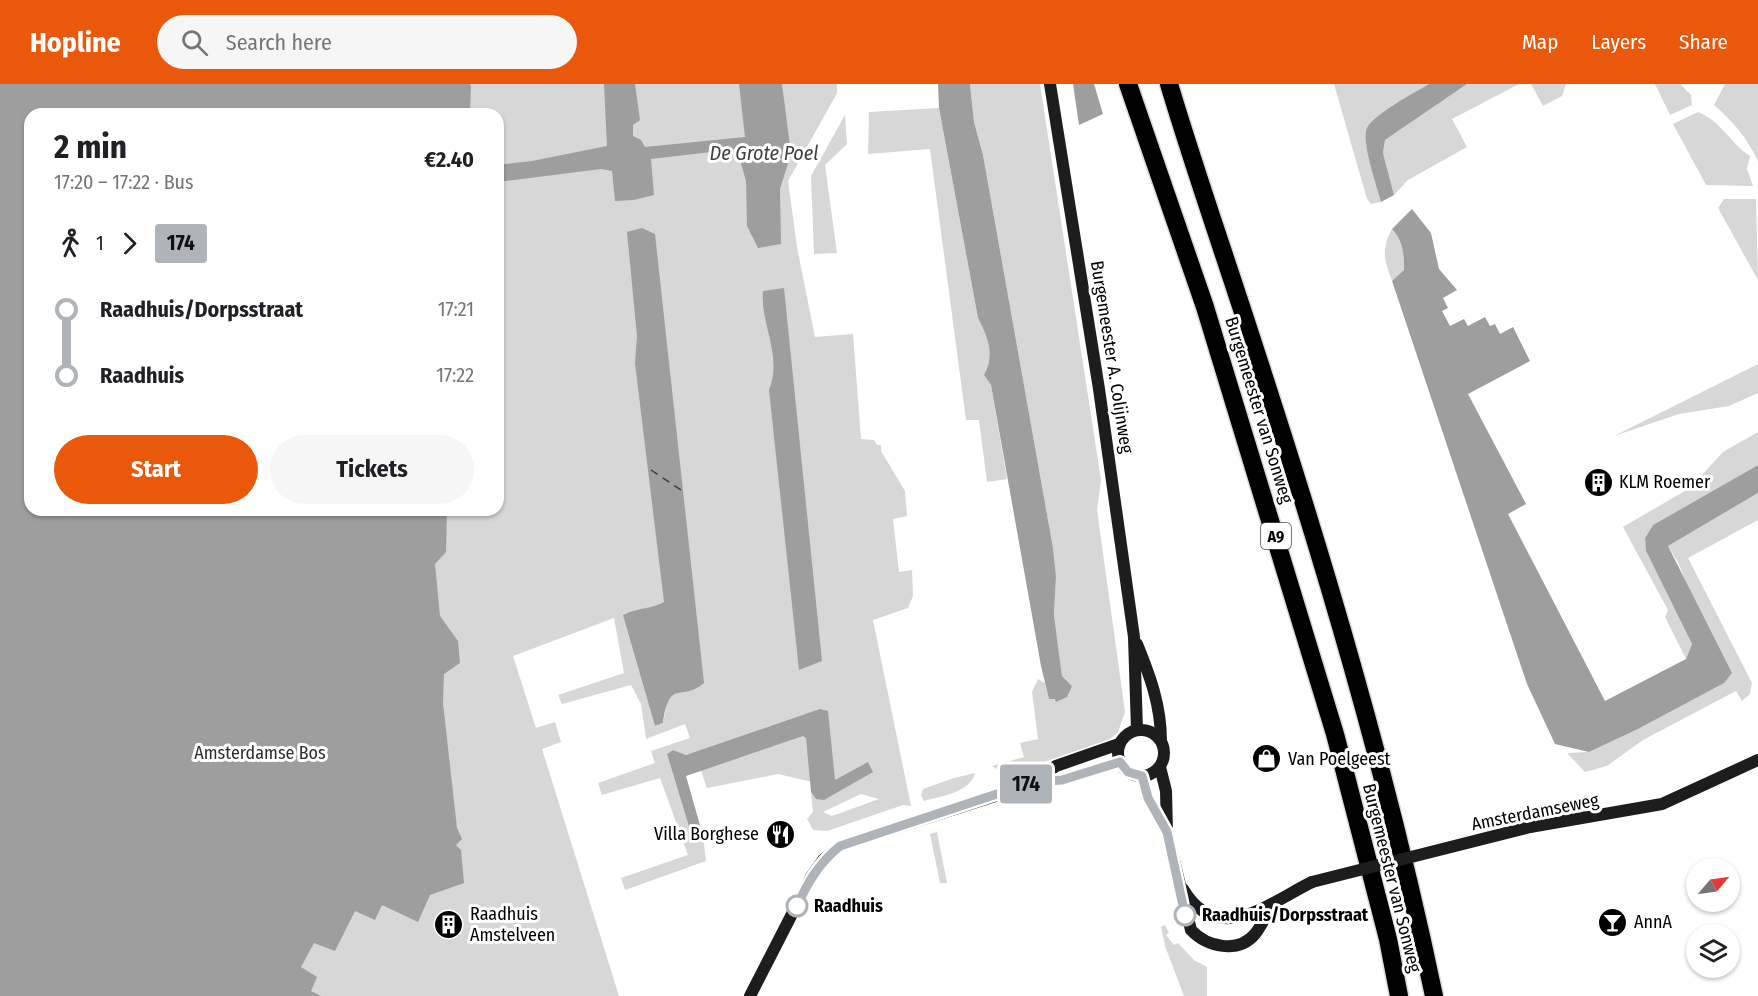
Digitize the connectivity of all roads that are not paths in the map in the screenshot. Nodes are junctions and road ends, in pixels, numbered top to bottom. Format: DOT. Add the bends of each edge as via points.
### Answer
graph roads {
  1 [pos="1050,84"];
  2 [pos="1128,84"];
  3 [pos="1169,84"];
  4 [pos="1134,637"];
  5 [pos="1137,730"];
  6 [pos="1161,741"];
  7 [pos="1119,744"];
  8 [pos="1758,760"];
  9 [pos="1120,762"];
  10 [pos="1160,767"];
  11 [pos="1142,776"];
  12 [pos="1033,782"];
  13 [pos="1167,832"];
  14 [pos="1178,880"];
  15 [pos="1272,904"];
  16 [pos="750,996"];
  17 [pos="1399,996"];
  18 [pos="1434,996"];
  1 -- 4 [label="main road, Burgemeester A. Colijnweg"];
  2 -- 17 [label="highway, Burgemeester van Sonweg / A9" via="1208,318 1335,734"];
  3 -- 18 [label="highway, Burgemeester van Sonweg / A9" via="1328,585 1380,768"];
  4 -- 5 [label="main road, Burgemeester A. Colijnweg"];
  4 -- 6 [label="main road, Burgemeester A. Colijnweg" via="1155,687"];
  5 -- 6 [label="main road" via="1150,731"];
  5 -- 7 [label="main road"];
  6 -- 10 [label="main road" via="1164,754"];
  7 -- 9 [label="main road"];
  7 -- 12 [label="main road" via="1056,766"];
  8 -- 15 [label="main road, Amsterdamseweg, bridge" via="1662,804 1530,827 1312,882"];
  9 -- 11 [label="main road" via="1128,772"];
  9 -- 12 [label="main road" via="1062,780"];
  10 -- 11 [label="main road"];
  10 -- 13 [label="main road" via="1166,791"];
  11 -- 13 [label="main road" via="1148,798"];
  12 -- 16 [label="main road" via="840,846 811,877"];
  13 -- 14 [label="main road"];
  14 -- 15 [label="main road, Amsterdamseweg" via="1192,903 1220,919 1237,918"];
  14 -- 15 [label="main road" via="1191,930 1220,946 1245,942 1255,934"];
}
